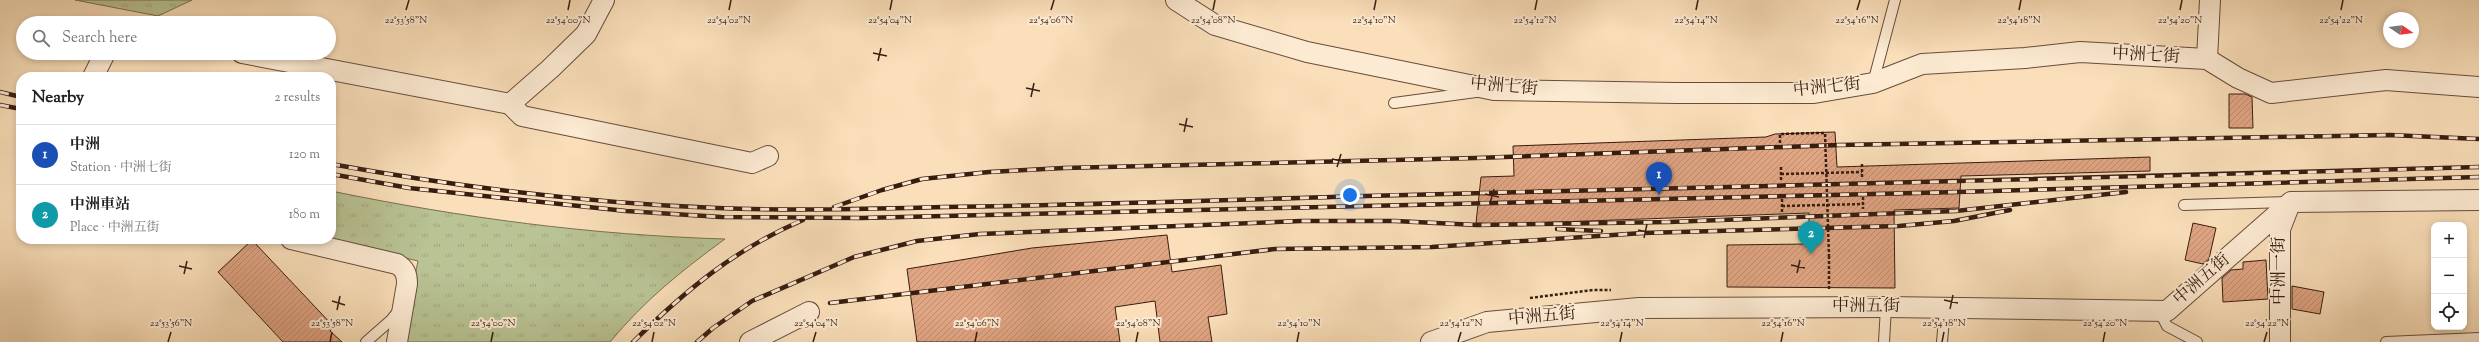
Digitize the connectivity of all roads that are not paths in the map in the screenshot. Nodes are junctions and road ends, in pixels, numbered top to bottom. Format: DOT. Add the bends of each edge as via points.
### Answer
graph roads {
  1 [pos="604,0"];
  2 [pos="1176,0"];
  3 [pos="1895,0"];
  4 [pos="2210,0"];
  5 [pos="2207,59"];
  6 [pos="102,60"];
  7 [pos="279,60"];
  8 [pos="96,72"];
  9 [pos="1873,82"];
  10 [pos="2479,87"];
  11 [pos="1494,90"];
  12 [pos="1394,103"];
  13 [pos="510,104"];
  14 [pos="768,156"];
  15 [pos="2479,200"];
  16 [pos="2291,202"];
  17 [pos="2184,205"];
  18 [pos="312,244"];
  19 [pos="403,304"];
  20 [pos="1886,307"];
  21 [pos="1945,308"];
  22 [pos="2159,311"];
  23 [pos="809,312"];
  24 [pos="2479,338"];
  25 [pos="366,342"];
  26 [pos="397,342"];
  27 [pos="750,342"];
  28 [pos="1431,342"];
  29 [pos="1884,342"];
  30 [pos="1942,342"];
  31 [pos="2197,342"];
  32 [pos="2280,342"];
  33 [pos="2386,342"];
  1 -- 13 [label="street" via="586,34"];
  2 -- 11 [label="street, 中洲七街" via="1215,25 1307,52"];
  3 -- 9 [label="lane"];
  4 -- 5 [label="street"];
  5 -- 9 [label="street, 中洲七街" via="2080,52 1922,64"];
  5 -- 10 [label="street, 中洲七街" via="2271,94 2386,80"];
  6 -- 8 [label="street"];
  7 -- 13 [label="street"];
  9 -- 11 [label="street, 中洲七街" via="1814,93 1677,94"];
  11 -- 12 [label="lane"];
  13 -- 14 [label="street" via="522,116 745,162 752,163"];
  15 -- 16 [label="street"];
  16 -- 17 [label="lane"];
  16 -- 22 [label="street, 中洲五街" via="2167,311"];
  16 -- 32 [label="street, 中洲一街" via="2280,229"];
  18 -- 19 [label="street" via="397,264 407,274"];
  19 -- 25 [label="lane" via="391,320"];
  19 -- 26 [label="street"];
  20 -- 21 [label="street, 中洲五街"];
  20 -- 28 [label="street, 中洲五街" via="1639,308 1487,322"];
  20 -- 29 [label="lane"];
  21 -- 22 [label="street, 中洲五街"];
  21 -- 30 [label="lane"];
  22 -- 31 [label="lane" via="2167,326"];
  23 -- 27 [label="street"];
  24 -- 33 [label="lane"];
}
